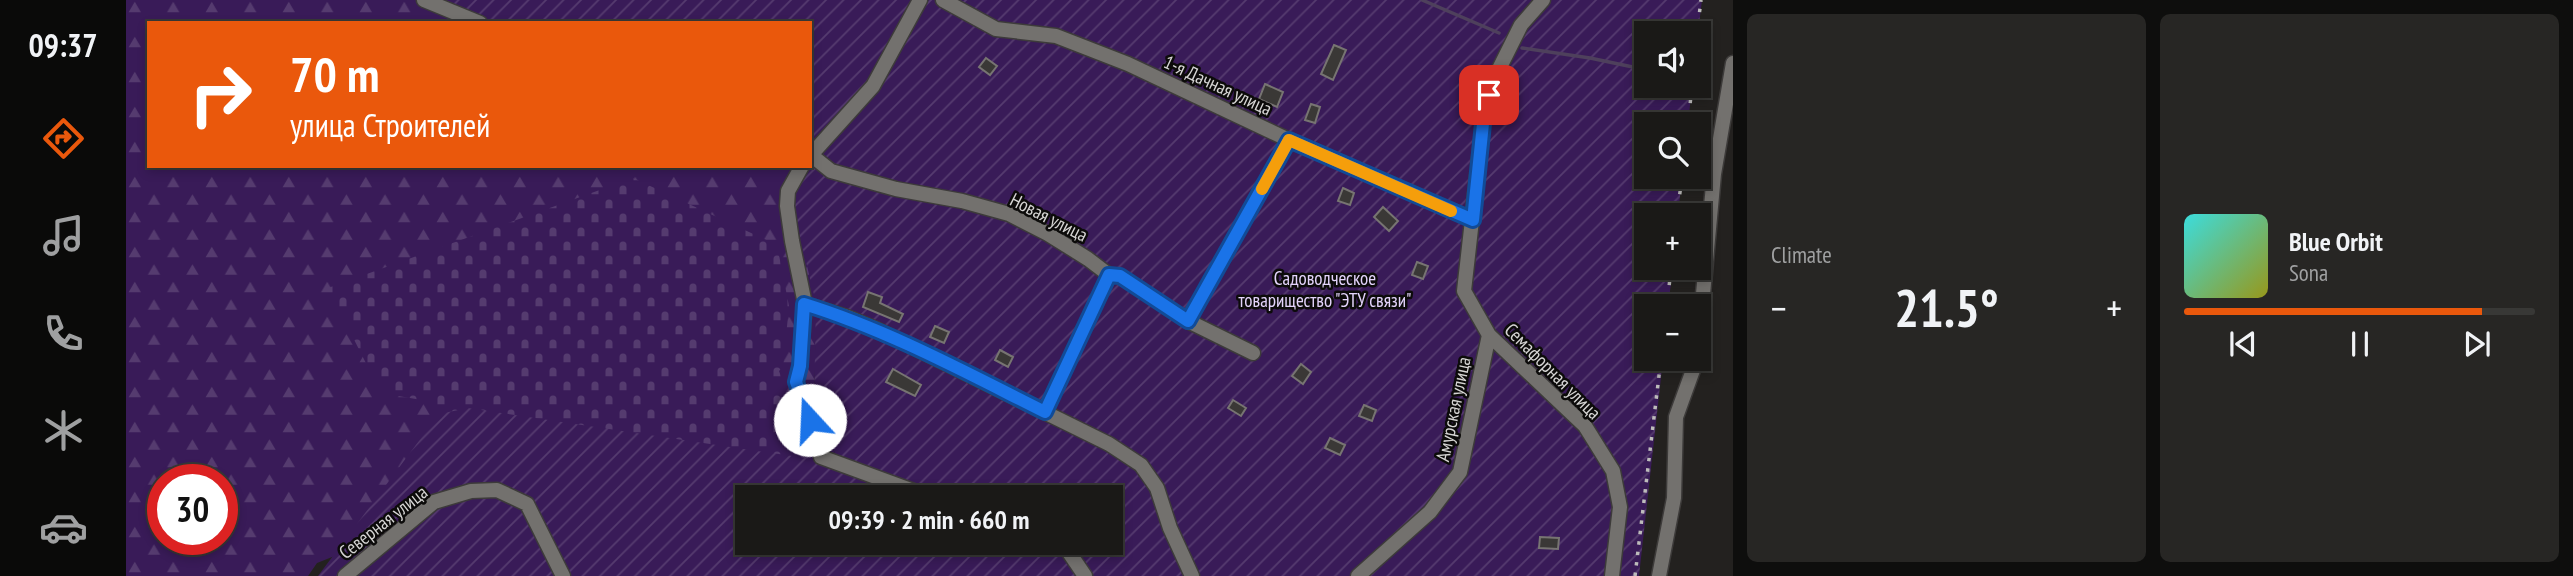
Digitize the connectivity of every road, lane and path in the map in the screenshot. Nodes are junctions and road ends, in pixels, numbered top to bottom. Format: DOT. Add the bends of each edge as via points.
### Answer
graph roads {
  1 [pos="424,0"];
  2 [pos="920,0"];
  3 [pos="943,0"];
  4 [pos="1543,0"];
  5 [pos="475,21"];
  6 [pos="1733,63"];
  7 [pos="1289,140"];
  8 [pos="812,154"];
  9 [pos="812,158"];
  10 [pos="801,168"];
  11 [pos="1473,220"];
  12 [pos="1109,275"];
  13 [pos="1703,294"];
  14 [pos="804,304"];
  15 [pos="1188,321"];
  16 [pos="1489,335"];
  17 [pos="1253,353"];
  18 [pos="1693,371"];
  19 [pos="1045,412"];
  20 [pos="897,485"];
  21 [pos="1071,555"];
  22 [pos="345,576"];
  23 [pos="563,576"];
  24 [pos="1085,576"];
  25 [pos="1192,576"];
  26 [pos="1358,576"];
  27 [pos="1612,576"];
  28 [pos="1659,576"];
  1 -- 5 [label="street"];
  2 -- 8 [label="street" via="873,86"];
  3 -- 7 [label="street, 1-я Дачная улица" via="996,29 1056,36 1128,64"];
  4 -- 11 [label="street, Семафорная улица" via="1521,25 1495,77 1484,114"];
  6 -- 13 [label="street" via="1714,174"];
  7 -- 11 [label="street, 1-я Дачная улица"];
  7 -- 15 [label="street"];
  9 -- 12 [label="street, Новая улица" via="831,172 1009,214"];
  10 -- 14 [label="street" via="788,191 787,206"];
  11 -- 16 [label="street, Семафорная улица" via="1464,291"];
  12 -- 15 [label="street, Новая улица" via="1120,276"];
  12 -- 19 [label="street"];
  14 -- 19 [label="street" via="876,329"];
  14 -- 20 [label="street" via="796,382 823,441 821,457"];
  15 -- 17 [label="street, Новая улица"];
  16 -- 26 [label="street, Амурская улица" via="1460,472 1430,512"];
  16 -- 27 [label="street, Семафорная улица" via="1585,426 1614,471 1620,506"];
  18 -- 28 [label="street" via="1676,417 1674,498"];
  19 -- 25 [label="street" via="1141,465 1157,488"];
  21 -- 24 [label="street"];
  22 -- 23 [label="street, Северная улица" via="434,502 471,491 497,490 527,504"];
}
